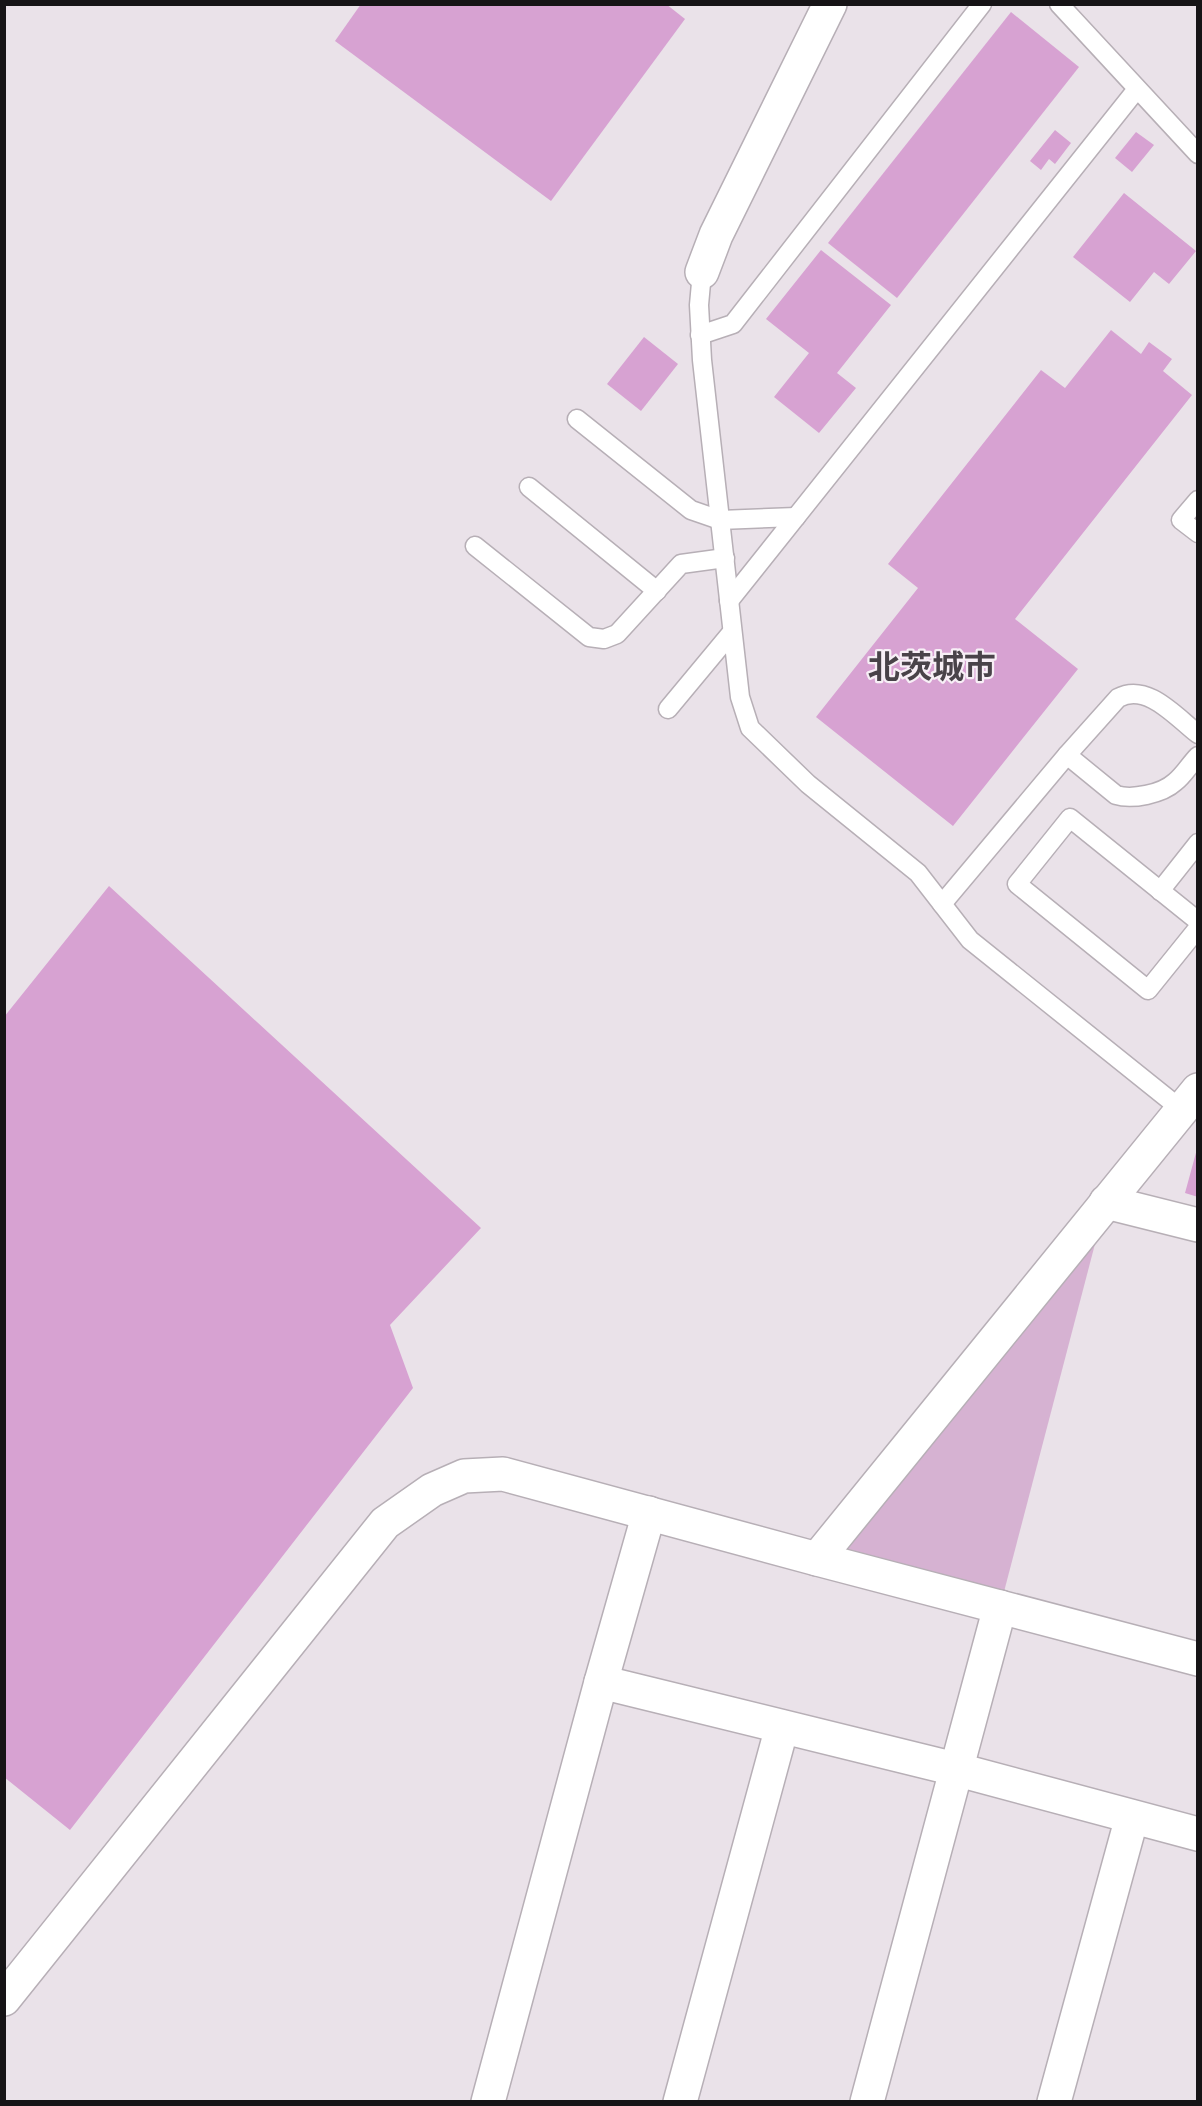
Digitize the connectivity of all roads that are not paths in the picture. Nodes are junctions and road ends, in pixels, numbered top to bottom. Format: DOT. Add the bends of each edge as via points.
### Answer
graph roads {
  1 [pos="830,4"];
  2 [pos="982,4"];
  3 [pos="1059,4"];
  4 [pos="1137,89"];
  5 [pos="1197,154"];
  6 [pos="702,272"];
  7 [pos="700,335"];
  8 [pos="577,419"];
  9 [pos="529,487"];
  10 [pos="1197,500"];
  11 [pos="796,517"];
  12 [pos="720,520"];
  13 [pos="1197,533"];
  14 [pos="475,546"];
  15 [pos="724,558"];
  16 [pos="657,591"];
  17 [pos="729,601"];
  18 [pos="732,632"];
  19 [pos="668,709"];
  20 [pos="1197,734"];
  21 [pos="1067,755"];
  22 [pos="1197,756"];
  23 [pos="1197,843"];
  24 [pos="1160,891"];
  25 [pos="942,904"];
  26 [pos="1197,921"];
  27 [pos="1197,928"];
  28 [pos="1190,1100"];
  29 [pos="1106,1202"];
  30 [pos="1197,1225"];
  31 [pos="649,1513"];
  32 [pos="817,1559"];
  33 [pos="1000,1607"];
  34 [pos="1197,1659"];
  35 [pos="601,1682"];
  36 [pos="782,1727"];
  37 [pos="955,1769"];
  38 [pos="1132,1817"];
  39 [pos="1197,1834"];
  40 [pos="4,1999"];
  41 [pos="488,2102"];
  42 [pos="680,2102"];
  43 [pos="867,2102"];
  44 [pos="1054,2102"];
  1 -- 6 [label="street" via="716,235"];
  2 -- 7 [label="lane" via="733,324"];
  3 -- 4 [label="lane"];
  4 -- 5 [label="lane"];
  4 -- 11 [label="lane"];
  6 -- 7 [label="lane"];
  7 -- 12 [label="lane"];
  8 -- 12 [label="lane" via="691,510"];
  9 -- 16 [label="lane"];
  10 -- 13 [label="lane" via="1181,520"];
  11 -- 12 [label="lane"];
  11 -- 17 [label="lane"];
  12 -- 15 [label="lane"];
  14 -- 16 [label="lane" via="589,637 603,639 617,634"];
  15 -- 16 [label="lane" via="681,564"];
  15 -- 17 [label="lane"];
  17 -- 18 [label="lane"];
  18 -- 19 [label="lane"];
  18 -- 25 [label="lane" via="740,697 750,728 808,784 918,873"];
  20 -- 21 [label="lane" via="1151,696 1128,693"];
  21 -- 22 [label="lane" via="1116,795 1125,797 1150,794 1174,783"];
  21 -- 25 [label="lane"];
  23 -- 24 [label="lane"];
  24 -- 26 [label="lane"];
  24 -- 27 [label="lane" via="1070,818 1017,884 1148,990"];
  25 -- 28 [label="lane" via="970,940"];
  28 -- 29 [label="street"];
  29 -- 30 [label="street"];
  29 -- 32 [label="street"];
  31 -- 32 [label="street"];
  31 -- 35 [label="street"];
  31 -- 40 [label="street" via="503,1474 464,1476 432,1490 385,1523"];
  32 -- 33 [label="street"];
  33 -- 34 [label="street"];
  33 -- 37 [label="street"];
  35 -- 36 [label="street"];
  35 -- 41 [label="street"];
  36 -- 37 [label="street"];
  36 -- 42 [label="street"];
  37 -- 38 [label="street"];
  37 -- 43 [label="street"];
  38 -- 39 [label="street"];
  38 -- 44 [label="street"];
}
